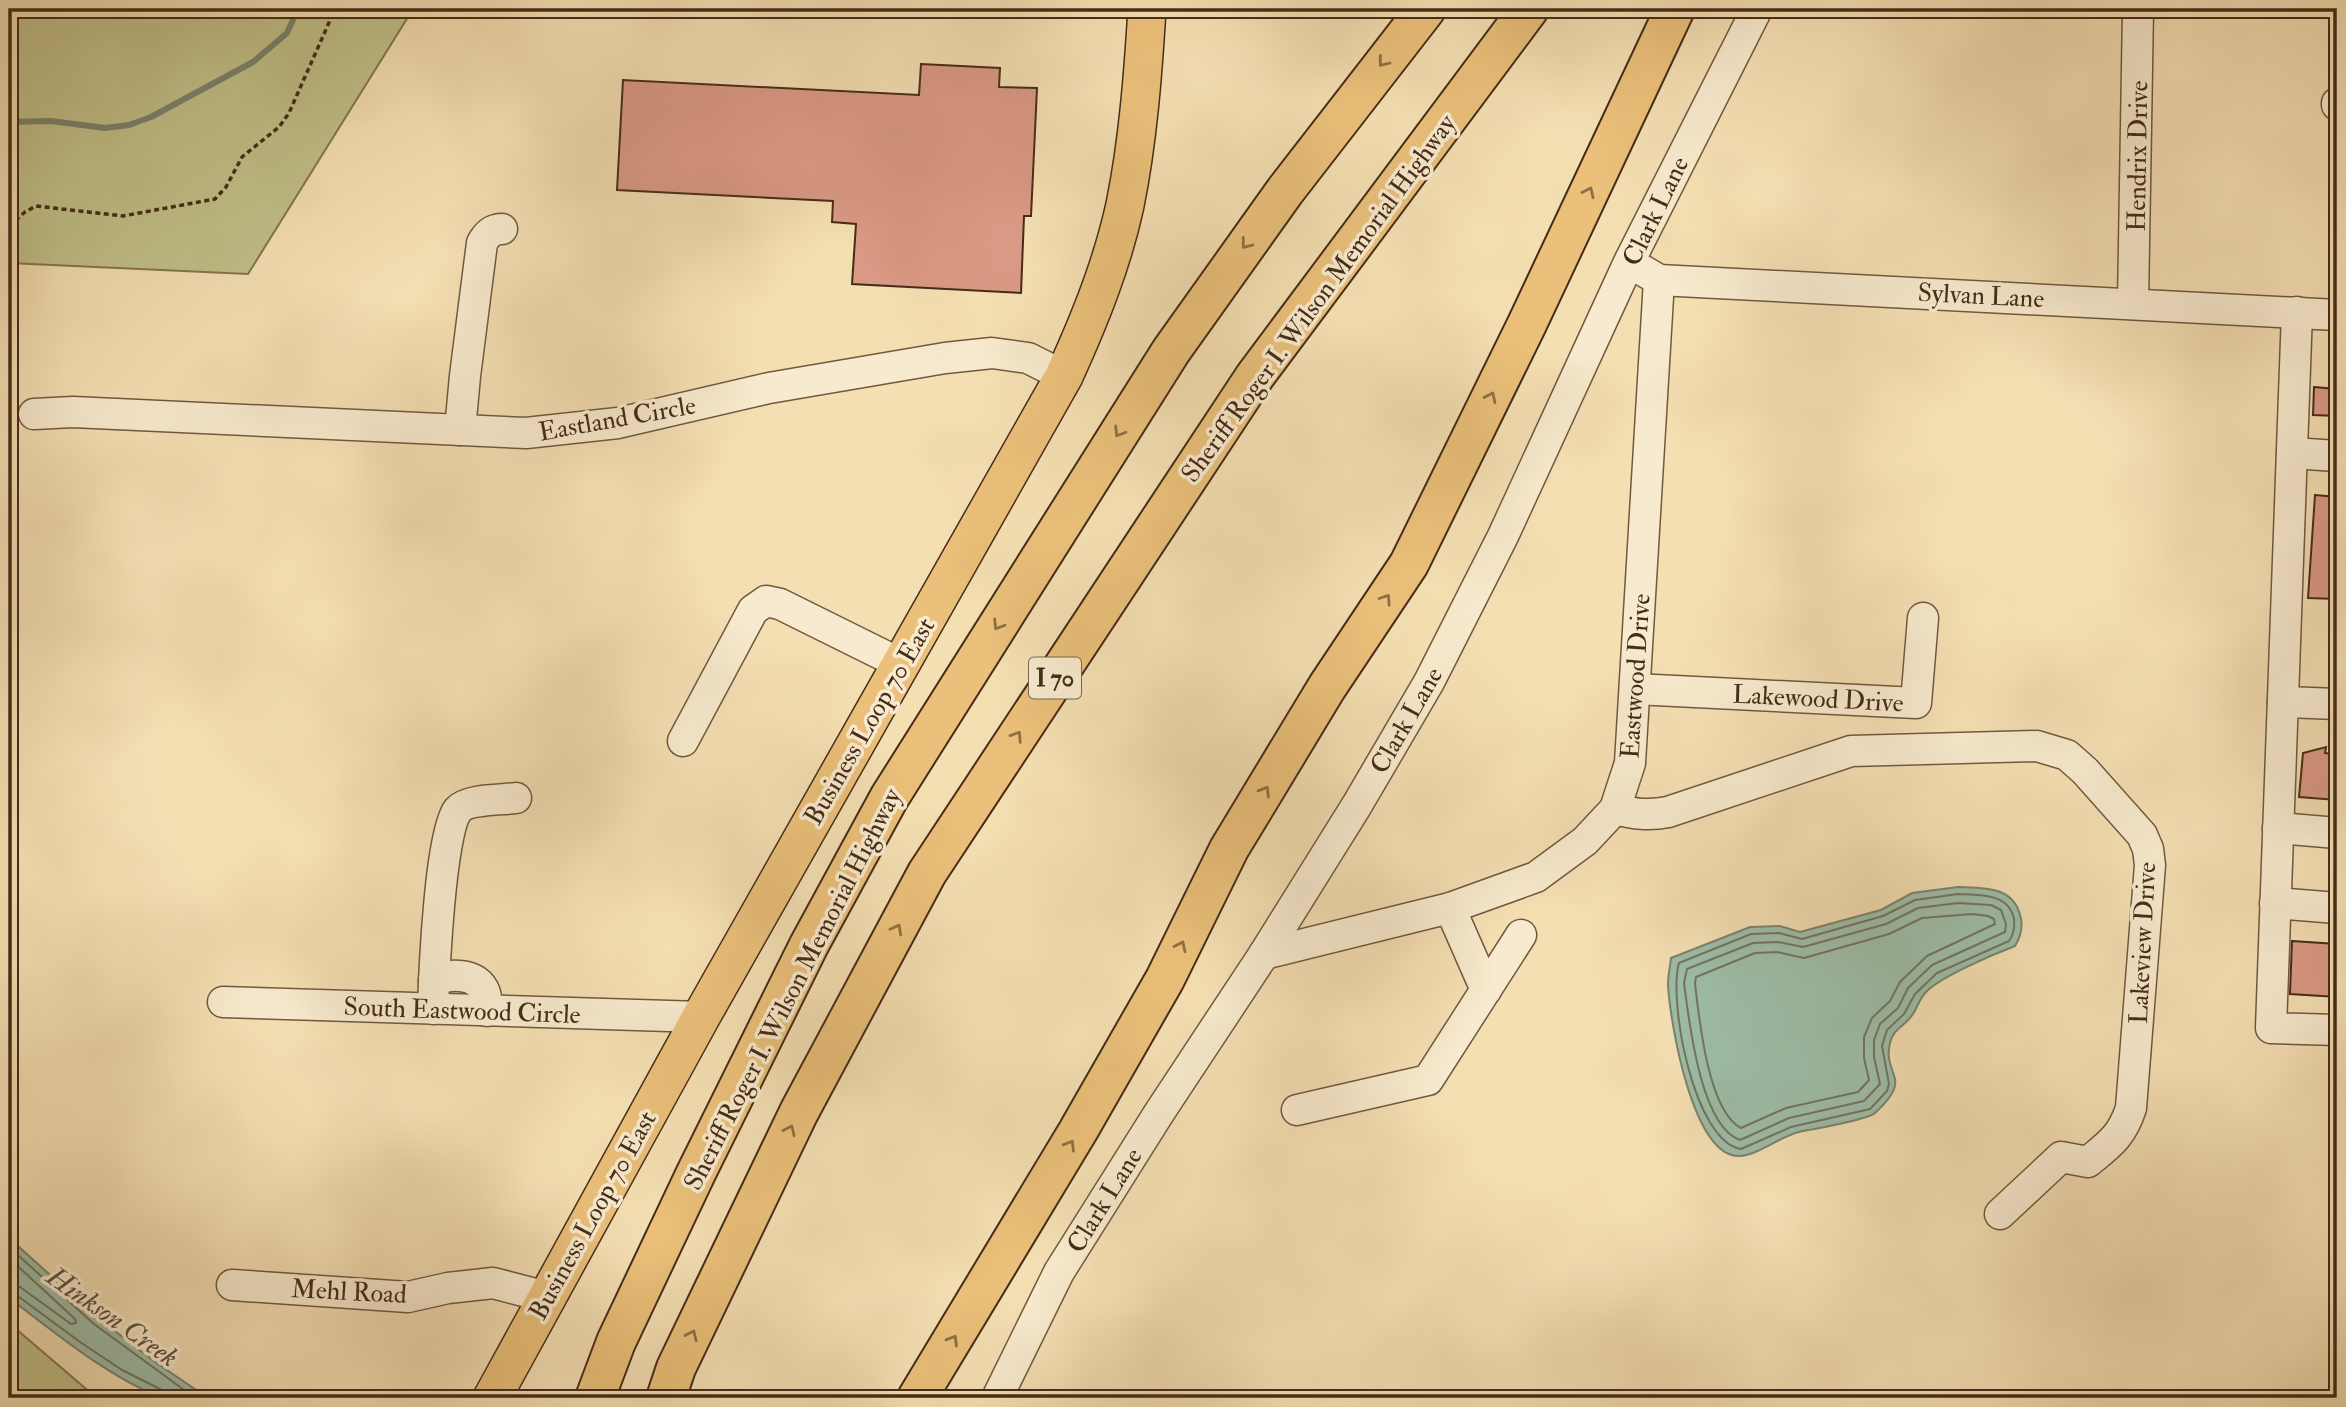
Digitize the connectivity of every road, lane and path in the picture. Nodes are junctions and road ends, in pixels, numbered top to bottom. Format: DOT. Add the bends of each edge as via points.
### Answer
graph roads {
  1 [pos="335,9"];
  2 [pos="1147,9"];
  3 [pos="1426,9"];
  4 [pos="1529,9"];
  5 [pos="1675,9"];
  6 [pos="1757,9"];
  7 [pos="2138,9"];
  8 [pos="9,226"];
  9 [pos="502,229"];
  10 [pos="1629,262"];
  11 [pos="1659,280"];
  12 [pos="2133,303"];
  13 [pos="2297,312"];
  14 [pos="2337,315"];
  15 [pos="1064,376"];
  16 [pos="34,414"];
  17 [pos="460,430"];
  18 [pos="2292,453"];
  19 [pos="2337,456"];
  20 [pos="1923,618"];
  21 [pos="901,664"];
  22 [pos="1636,689"];
  23 [pos="2283,702"];
  24 [pos="2337,704"];
  25 [pos="683,741"];
  26 [pos="516,798"];
  27 [pos="1615,809"];
  28 [pos="2278,828"];
  29 [pos="2337,833"];
  30 [pos="2276,903"];
  31 [pos="1450,908"];
  32 [pos="2337,908"];
  33 [pos="1521,935"];
  34 [pos="1264,954"];
  35 [pos="1486,990"];
  36 [pos="433,995"];
  37 [pos="223,1002"];
  38 [pos="701,1017"];
  39 [pos="2337,1030"];
  40 [pos="1297,1110"];
  41 [pos="2000,1214"];
  42 [pos="232,1285"];
  43 [pos="547,1297"];
  44 [pos="492,1398"];
  45 [pos="595,1398"];
  46 [pos="666,1398"];
  47 [pos="917,1398"];
  48 [pos="997,1398"];
  1 -- 8 [label="path" via="289,113 242,157 215,199 123,216 36,206"];
  2 -- 15 [label="main road, Business Loop 70 East" via="1125,205 1106,275"];
  3 -- 45 [label="highway, Sheriff Roger I. Wilson Memorial Highway, one-way" via="1285,191 1171,351 888,798 696,1173 616,1342"];
  46 -- 4 [label="highway, Sheriff Roger I. Wilson Memorial Highway / I 70, one-way" via="799,1112 928,873 1255,376"];
  47 -- 5 [label="highway, one-way" via="1092,1108 1165,979 1229,849 1409,564"];
  6 -- 10 [label="street, Clark Lane"];
  7 -- 12 [label="street, Hendrix Drive"];
  9 -- 17 [label="street" via="486,235 482,243"];
  10 -- 11 [label="street, Sylvan Lane"];
  10 -- 34 [label="street, Clark Lane" via="1503,536 1429,681"];
  11 -- 12 [label="street, Sylvan Lane"];
  11 -- 22 [label="street, Eastwood Drive"];
  12 -- 13 [label="street, Sylvan Lane"];
  13 -- 14 [label="street, Sylvan Lane"];
  13 -- 18 [label="street"];
  15 -- 17 [label="street, Eastland Circle" via="1028,358 992,353 769,388 618,423 526,433"];
  15 -- 21 [label="main road, Business Loop 70 East"];
  16 -- 17 [label="street, Eastland Circle"];
  18 -- 19 [label="street"];
  18 -- 23 [label="street"];
  20 -- 22 [label="street, Lakewood Drive" via="1916,703"];
  21 -- 25 [label="street" via="780,604 765,601 753,610"];
  21 -- 38 [label="main road, Business Loop 70 East"];
  22 -- 27 [label="street, Eastwood Drive" via="1630,763"];
  23 -- 24 [label="street"];
  23 -- 28 [label="street"];
  26 -- 36 [label="street" via="470,803 458,810 442,879"];
  27 -- 31 [label="street, Eastwood Drive" via="1585,841 1536,877"];
  27 -- 41 [label="street, Lakeview Drive" via="1653,816 1851,751 2037,746 2067,755 2085,771 2142,835 2148,849 2131,1108 2117,1139 2088,1162 2061,1157"];
  28 -- 29 [label="street"];
  28 -- 30 [label="street"];
  30 -- 32 [label="street"];
  30 -- 39 [label="street" via="2271,1028"];
  31 -- 34 [label="street, Eastwood Drive"];
  31 -- 35 [label="street"];
  33 -- 35 [label="street"];
  34 -- 48 [label="street, Clark Lane" via="1059,1272"];
  35 -- 40 [label="street" via="1428,1080"];
  36 -- 37 [label="street, South Eastwood Circle"];
  36 -- 38 [label="street, South Eastwood Circle" via="487,1011"];
  38 -- 43 [label="main road, Business Loop 70 East"];
  42 -- 43 [label="street, Mehl Road" via="408,1297 493,1283"];
  43 -- 44 [label="main road, Business Loop 70 East"];
}
